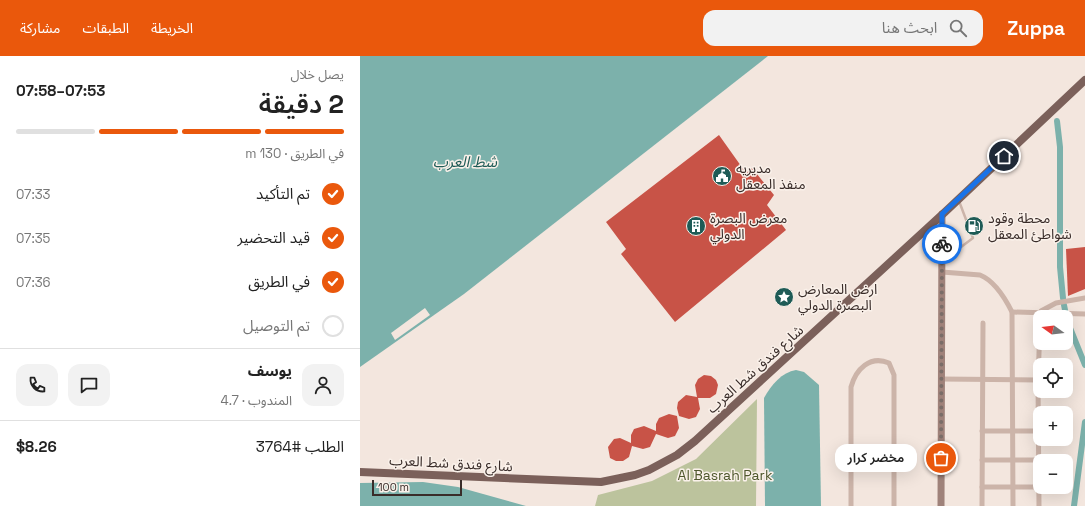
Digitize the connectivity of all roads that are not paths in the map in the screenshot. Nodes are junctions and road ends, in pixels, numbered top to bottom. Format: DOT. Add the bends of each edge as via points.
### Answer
graph roads {
  1 [pos="1085,80"];
  2 [pos="958,199"];
  3 [pos="942,214"];
  4 [pos="942,246"];
  5 [pos="942,272"];
  6 [pos="1085,298"];
  7 [pos="1046,310"];
  8 [pos="1012,312"];
  9 [pos="1033,314"];
  10 [pos="1073,314"];
  11 [pos="1085,314"];
  12 [pos="983,323"];
  13 [pos="941,379"];
  14 [pos="983,380"];
  15 [pos="1012,380"];
  16 [pos="1033,380"];
  17 [pos="1012,431"];
  18 [pos="1033,431"];
  19 [pos="982,432"];
  20 [pos="982,460"];
  21 [pos="1012,460"];
  22 [pos="1033,460"];
  23 [pos="360,472"];
  24 [pos="982,487"];
  25 [pos="1013,487"];
  26 [pos="1033,487"];
  27 [pos="1039,494"];
  28 [pos="851,506"];
  29 [pos="894,506"];
  30 [pos="941,506"];
  31 [pos="982,506"];
  32 [pos="1013,506"];
  33 [pos="1039,506"];
  1 -- 2 [label="main road, شارع فندق شط العرب"];
  2 -- 3 [label="main road, شارع فندق شط العرب"];
  2 -- 4 [label="lane" via="973,238 962,247"];
  3 -- 4 [label="street"];
  3 -- 23 [label="main road, شارع فندق شط العرب" via="695,441 677,455 649,470 594,483"];
  4 -- 5 [label="street"];
  5 -- 8 [label="street" via="986,277"];
  5 -- 13 [label="street"];
  6 -- 7 [label="street" via="1056,303"];
  8 -- 9 [label="street"];
  8 -- 15 [label="street"];
  10 -- 11 [label="street"];
  12 -- 14 [label="street"];
  13 -- 14 [label="street"];
  13 -- 30 [label="street"];
  14 -- 15 [label="street"];
  14 -- 19 [label="street"];
  15 -- 16 [label="street"];
  15 -- 17 [label="street"];
  17 -- 18 [label="street"];
  17 -- 19 [label="street"];
  17 -- 21 [label="street"];
  19 -- 20 [label="street"];
  20 -- 21 [label="street"];
  20 -- 24 [label="street"];
  21 -- 22 [label="street"];
  21 -- 25 [label="street"];
  24 -- 25 [label="street"];
  24 -- 31 [label="street"];
  25 -- 26 [label="street"];
  25 -- 32 [label="street"];
  27 -- 33 [label="street"];
  28 -- 29 [label="street" via="851,387 857,371 871,362 882,360 888,363 894,375"];
}
